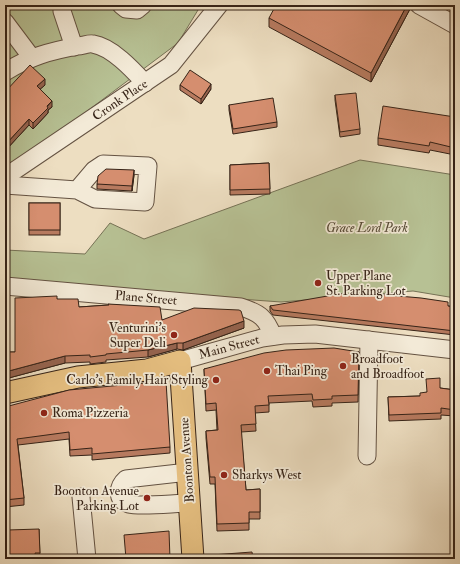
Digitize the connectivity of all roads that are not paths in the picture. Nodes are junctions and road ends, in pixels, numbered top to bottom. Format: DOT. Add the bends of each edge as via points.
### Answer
graph roads {
  1 [pos="121,5"];
  2 [pos="143,5"];
  3 [pos="419,5"];
  4 [pos="217,6"];
  5 [pos="60,7"];
  6 [pos="5,22"];
  7 [pos="455,25"];
  8 [pos="74,47"];
  9 [pos="32,58"];
  10 [pos="6,70"];
  11 [pos="145,83"];
  12 [pos="5,177"];
  13 [pos="5,185"];
  14 [pos="77,190"];
  15 [pos="5,286"];
  16 [pos="273,336"];
  17 [pos="368,340"];
  18 [pos="455,350"];
  19 [pos="180,361"];
  20 [pos="5,393"];
  21 [pos="367,456"];
  22 [pos="188,472"];
  23 [pos="81,496"];
  24 [pos="190,503"];
  25 [pos="87,559"];
  26 [pos="193,559"];
  1 -- 2 [label="street" via="126,9 138,10"];
  3 -- 7 [label="street"];
  4 -- 11 [label="street, Cronk Place" via="171,65"];
  5 -- 8 [label="street"];
  6 -- 9 [label="street"];
  8 -- 9 [label="street" via="51,50"];
  8 -- 11 [label="street" via="93,44 111,52"];
  9 -- 10 [label="street"];
  11 -- 12 [label="street, Cronk Place"];
  13 -- 14 [label="street"];
  15 -- 16 [label="street, Plane Street" via="241,307 255,311 268,322"];
  16 -- 17 [label="street, Main Street" via="315,334"];
  16 -- 19 [label="street, Main Street"];
  17 -- 18 [label="street, Main Street"];
  17 -- 21 [label="street"];
  19 -- 20 [label="main road, Main Street" via="147,370 78,377"];
  19 -- 22 [label="main road, Boonton Avenue"];
  22 -- 24 [label="main road, Boonton Avenue"];
  22 -- 24 [label="street" via="126,479 118,490 120,496 130,504"];
  23 -- 25 [label="street"];
  24 -- 26 [label="main road, Boonton Avenue"];
}
